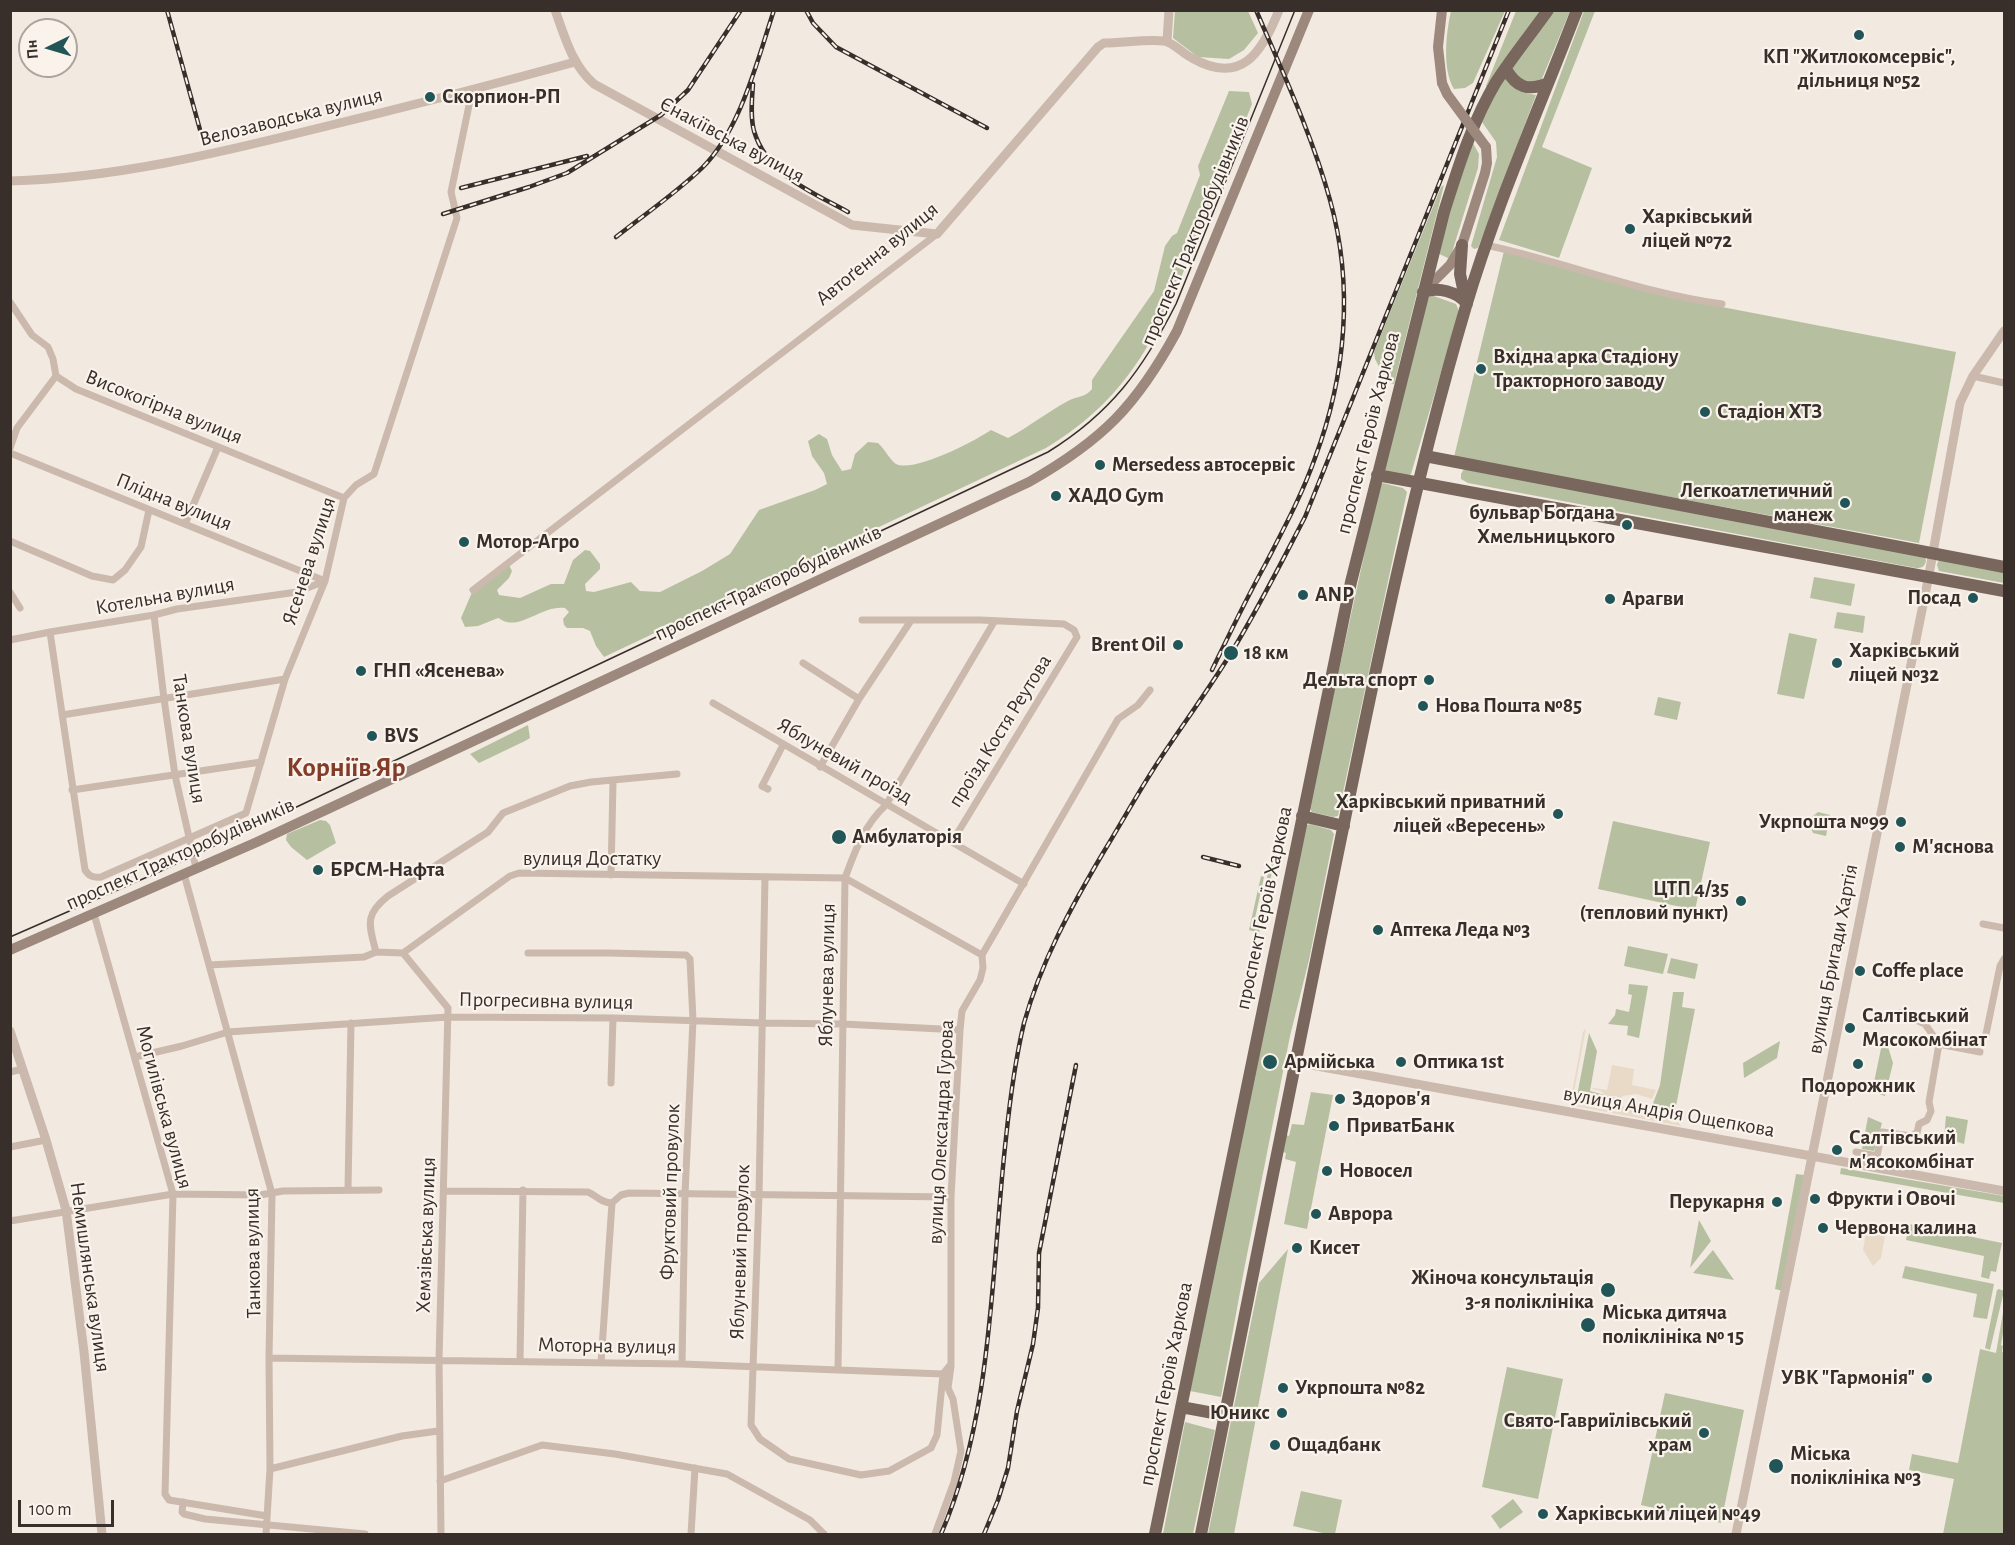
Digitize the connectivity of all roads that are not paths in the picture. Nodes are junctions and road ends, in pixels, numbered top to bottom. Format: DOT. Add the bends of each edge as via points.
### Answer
graph roads {
  1 [pos="555,10"];
  2 [pos="1169,10"];
  3 [pos="1279,10"];
  4 [pos="1309,10"];
  5 [pos="1442,10"];
  6 [pos="1548,10"];
  7 [pos="1576,12"];
  8 [pos="1167,41"];
  9 [pos="575,62"];
  10 [pos="1506,69"];
  11 [pos="1548,83"];
  12 [pos="472,91"];
  13 [pos="10,181"];
  14 [pos="938,234"];
  15 [pos="1462,245"];
  16 [pos="1486,245"];
  17 [pos="1423,292"];
  18 [pos="10,302"];
  19 [pos="1467,304"];
  20 [pos="1722,304"];
  21 [pos="2004,331"];
  22 [pos="56,376"];
  23 [pos="1973,376"];
  24 [pos="2004,383"];
  25 [pos="218,447"];
  26 [pos="10,448"];
  27 [pos="10,453"];
  28 [pos="1425,456"];
  29 [pos="1377,475"];
  30 [pos="1417,483"];
  31 [pos="344,498"];
  32 [pos="149,510"];
  33 [pos="185,524"];
  34 [pos="10,541"];
  35 [pos="1933,552"];
  36 [pos="2004,567"];
  37 [pos="1929,577"];
  38 [pos="325,581"];
  39 [pos="473,590"];
  40 [pos="2004,591"];
  41 [pos="10,592"];
  42 [pos="20,608"];
  43 [pos="154,615"];
  44 [pos="862,620"];
  45 [pos="910,622"];
  46 [pos="994,622"];
  47 [pos="50,632"];
  48 [pos="10,640"];
  49 [pos="803,663"];
  50 [pos="285,679"];
  51 [pos="1150,690"];
  52 [pos="164,699"];
  53 [pos="859,699"];
  54 [pos="713,703"];
  55 [pos="62,715"];
  56 [pos="783,745"];
  57 [pos="261,762"];
  58 [pos="820,766"];
  59 [pos="677,774"];
  60 [pos="176,775"];
  61 [pos="613,782"];
  62 [pos="768,789"];
  63 [pos="72,790"];
  64 [pos="886,805"];
  65 [pos="1302,816"];
  66 [pos="1344,826"];
  67 [pos="190,839"];
  68 [pos="952,842"];
  69 [pos="196,868"];
  70 [pos="184,874"];
  71 [pos="611,875"];
  72 [pos="765,877"];
  73 [pos="844,878"];
  74 [pos="1023,884"];
  75 [pos="94,914"];
  76 [pos="1983,924"];
  77 [pos="2004,928"];
  78 [pos="10,950"];
  79 [pos="376,952"];
  80 [pos="403,953"];
  81 [pos="528,953"];
  82 [pos="982,954"];
  83 [pos="2004,959"];
  84 [pos="209,965"];
  85 [pos="1900,1013"];
  86 [pos="448,1017"];
  87 [pos="614,1018"];
  88 [pos="693,1020"];
  89 [pos="351,1023"];
  90 [pos="762,1023"];
  91 [pos="843,1024"];
  92 [pos="10,1030"];
  93 [pos="960,1030"];
  94 [pos="228,1032"];
  95 [pos="1986,1034"];
  96 [pos="1940,1044"];
  97 [pos="1980,1052"];
  98 [pos="135,1057"];
  99 [pos="1295,1062"];
  100 [pos="23,1069"];
  101 [pos="10,1072"];
  102 [pos="611,1083"];
  103 [pos="46,1140"];
  104 [pos="10,1147"];
  105 [pos="1856,1152"];
  106 [pos="1812,1156"];
  107 [pos="348,1189"];
  108 [pos="379,1190"];
  109 [pos="523,1190"];
  110 [pos="444,1191"];
  111 [pos="2004,1191"];
  112 [pos="173,1194"];
  113 [pos="272,1194"];
  114 [pos="685,1194"];
  115 [pos="759,1195"];
  116 [pos="840,1196"];
  117 [pos="951,1197"];
  118 [pos="612,1203"];
  119 [pos="66,1210"];
  120 [pos="10,1221"];
  121 [pos="269,1358"];
  122 [pos="439,1360"];
  123 [pos="519,1360"];
  124 [pos="601,1363"];
  125 [pos="682,1364"];
  126 [pos="951,1364"];
  127 [pos="754,1366"];
  128 [pos="838,1371"];
  129 [pos="943,1374"];
  130 [pos="1181,1407"];
  131 [pos="1224,1415"];
  132 [pos="438,1431"];
  133 [pos="695,1468"];
  134 [pos="270,1469"];
  135 [pos="440,1481"];
  136 [pos="183,1502"];
  137 [pos="267,1516"];
  138 [pos="266,1526"];
  139 [pos="102,1534"];
  140 [pos="266,1534"];
  141 [pos="365,1534"];
  142 [pos="441,1534"];
  143 [pos="691,1534"];
  144 [pos="824,1534"];
  145 [pos="936,1534"];
  146 [pos="1155,1534"];
  147 [pos="1201,1534"];
  148 [pos="1736,1534"];
  1 -- 9 [label="street, Єнакіївська вулиця"];
  2 -- 8 [label="street"];
  3 -- 8 [label="street" via="1263,45 1239,67 1226,69 1201,63"];
  4 -- 69 [label="main road, проспект Тракторобудівників" via="1177,331 1128,407 1064,463"];
  5 -- 15 [label="main road, bridge" via="1438,38 1442,83 1486,147 1488,162"];
  6 -- 10 [label="main road, проспект Героїв Харкова"];
  7 -- 11 [label="main road"];
  8 -- 14 [label="street, Автоґенна вулиця" via="1104,43 1098,47"];
  9 -- 12 [label="street, Велозаводська вулиця"];
  9 -- 14 [label="street, Єнакіївська вулиця" via="594,84 852,225"];
  10 -- 11 [label="main road" via="1521,87"];
  10 -- 17 [label="main road, проспект Героїв Харкова" via="1484,105 1458,167"];
  11 -- 16 [label="main road"];
  12 -- 13 [label="street, Велозаводська вулиця" via="181,162"];
  12 -- 31 [label="street, Ясенева вулиця" via="451,192 457,218 374,474"];
  14 -- 39 [label="street, Автоґенна вулиця"];
  15 -- 17 [label="main road" via="1450,265"];
  15 -- 19 [label="main road" via="1460,274"];
  16 -- 19 [label="main road"];
  16 -- 20 [label="street" via="1696,301"];
  17 -- 19 [label="main road" via="1450,293"];
  17 -- 29 [label="main road, проспект Героїв Харкова"];
  18 -- 22 [label="street, Високогірна вулиця" via="32,335 48,347"];
  19 -- 28 [label="main road"];
  21 -- 23 [label="street, вулиця Бригади Хартія"];
  22 -- 25 [label="street, Високогірна вулиця" via="76,389"];
  22 -- 26 [label="street" via="17,428"];
  23 -- 24 [label="street"];
  23 -- 35 [label="street, вулиця Бригади Хартія" via="1959,403"];
  25 -- 31 [label="street, Високогірна вулиця"];
  25 -- 33 [label="street"];
  27 -- 32 [label="street, Плідна вулиця"];
  28 -- 30 [label="main road"];
  28 -- 35 [label="main road"];
  29 -- 30 [label="main road"];
  29 -- 65 [label="main road, проспект Героїв Харкова"];
  30 -- 37 [label="main road"];
  30 -- 66 [label="main road"];
  31 -- 38 [label="street, Ясенева вулиця"];
  32 -- 33 [label="street, Плідна вулиця"];
  32 -- 34 [label="street" via="141,547 113,580 92,576"];
  33 -- 38 [label="street, Плідна вулиця"];
  35 -- 36 [label="main road"];
  35 -- 37 [label="street, вулиця Бригади Хартія"];
  37 -- 40 [label="main road"];
  37 -- 106 [label="street, вулиця Бригади Хартія"];
  38 -- 43 [label="street, Котельна вулиця" via="297,592"];
  38 -- 50 [label="street, Ясенева вулиця"];
  41 -- 42 [label="street"];
  43 -- 47 [label="street, Котельна вулиця"];
  43 -- 52 [label="street, Танкова вулиця"];
  44 -- 45 [label="street"];
  45 -- 46 [label="street"];
  45 -- 53 [label="street"];
  46 -- 64 [label="street, Яблунева вулиця"];
  46 -- 68 [label="street, проїзд Костя Реутова" via="1064,624 1077,637"];
  47 -- 48 [label="street, Котельна вулиця"];
  47 -- 55 [label="street"];
  49 -- 53 [label="street"];
  50 -- 52 [label="street"];
  50 -- 57 [label="street, Ясенева вулиця"];
  51 -- 74 [label="street, вулиця Олександра Гурова" via="1138,705 1118,719"];
  52 -- 55 [label="street"];
  52 -- 60 [label="street, Танкова вулиця"];
  53 -- 58 [label="street"];
  54 -- 56 [label="street, Яблуневий проїзд"];
  55 -- 63 [label="street"];
  56 -- 58 [label="street, Яблуневий проїзд"];
  56 -- 62 [label="street" via="762,786"];
  57 -- 60 [label="street"];
  57 -- 67 [label="street, Ясенева вулиця" via="246,813"];
  58 -- 64 [label="street, Яблуневий проїзд"];
  59 -- 61 [label="street"];
  60 -- 63 [label="street"];
  60 -- 67 [label="street, Танкова вулиця"];
  61 -- 71 [label="street"];
  61 -- 79 [label="street" via="570,786 503,813 489,832 374,907 370,931"];
  63 -- 67 [label="street, Ясенева вулиця" via="85,870 91,876 101,877"];
  64 -- 68 [label="street, Яблуневий проїзд"];
  64 -- 73 [label="street, Яблунева вулиця" via="862,835"];
  65 -- 66 [label="main road"];
  65 -- 130 [label="main road, проспект Героїв Харкова"];
  66 -- 99 [label="main road"];
  67 -- 69 [label="street, Танкова вулиця"];
  68 -- 74 [label="street, Яблуневий проїзд"];
  69 -- 70 [label="main road, проспект Тракторобудівників"];
  70 -- 75 [label="main road, проспект Тракторобудівників"];
  70 -- 84 [label="street, Танкова вулиця"];
  71 -- 72 [label="street, вулиця Достатку"];
  71 -- 80 [label="street, вулиця Достатку" via="510,876"];
  72 -- 73 [label="street, вулиця Достатку"];
  72 -- 90 [label="street, Яблуневий провулок"];
  73 -- 82 [label="street, вулиця Достатку"];
  73 -- 91 [label="street, Яблунева вулиця"];
  74 -- 82 [label="street, вулиця Олександра Гурова"];
  75 -- 78 [label="main road, проспект Тракторобудівників"];
  75 -- 98 [label="street, Могилівська вулиця"];
  76 -- 77 [label="street"];
  79 -- 80 [label="street"];
  79 -- 84 [label="street" via="364,957"];
  80 -- 86 [label="street, Хемзівська вулиця" via="448,1008"];
  81 -- 88 [label="street, Фруктовий провулок" via="686,956 690,959"];
  82 -- 93 [label="street, вулиця Олександра Гурова" via="980,980 962,1011"];
  83 -- 95 [label="street"];
  84 -- 94 [label="street, Танкова вулиця"];
  85 -- 96 [label="street" via="1925,1024"];
  86 -- 87 [label="street, Прогресивна вулиця"];
  86 -- 89 [label="street, Прогресивна вулиця"];
  86 -- 110 [label="street, Хемзівська вулиця"];
  87 -- 88 [label="street, Прогресивна вулиця"];
  87 -- 102 [label="street"];
  88 -- 90 [label="street, Прогресивна вулиця"];
  88 -- 114 [label="street, Фруктовий провулок"];
  89 -- 94 [label="street, Прогресивна вулиця"];
  89 -- 107 [label="street"];
  90 -- 91 [label="street, Прогресивна вулиця"];
  90 -- 115 [label="street, Яблуневий провулок"];
  91 -- 93 [label="street, Прогресивна вулиця"];
  91 -- 116 [label="street, Яблунева вулиця"];
  92 -- 100 [label="street, Немишлянська вулиця"];
  93 -- 117 [label="street, вулиця Олександра Гурова"];
  94 -- 98 [label="street, Прогресивна вулиця"];
  94 -- 113 [label="street, Танкова вулиця"];
  96 -- 97 [label="street"];
  96 -- 105 [label="street" via="1929,1102 1931,1111 1927,1120 1919,1124 1917,1133 1911,1136 1882,1132 1877,1156"];
  98 -- 112 [label="street, Могилівська вулиця"];
  99 -- 106 [label="street, вулиця Андрія Ощепкова"];
  99 -- 131 [label="main road"];
  100 -- 101 [label="street"];
  100 -- 103 [label="street, Немишлянська вулиця"];
  103 -- 104 [label="street"];
  103 -- 119 [label="street, Немишлянська вулиця"];
  106 -- 111 [label="street, вулиця Андрія Ощепкова"];
  106 -- 148 [label="street, вулиця Бригади Хартія"];
  107 -- 108 [label="street"];
  107 -- 113 [label="street"];
  109 -- 110 [label="street"];
  109 -- 118 [label="street" via="588,1192 600,1201"];
  109 -- 123 [label="street"];
  110 -- 122 [label="street, Хемзівська вулиця"];
  112 -- 113 [label="street"];
  112 -- 119 [label="street"];
  112 -- 136 [label="street, Могилівська вулиця" via="165,1494 169,1500"];
  113 -- 121 [label="street, Танкова вулиця"];
  114 -- 115 [label="street"];
  114 -- 118 [label="street" via="628,1193"];
  114 -- 125 [label="street, Фруктовий провулок"];
  115 -- 116 [label="street"];
  115 -- 127 [label="street, Яблуневий провулок"];
  116 -- 117 [label="street"];
  116 -- 128 [label="street, Яблунева вулиця"];
  117 -- 126 [label="street, вулиця Олександра Гурова"];
  118 -- 124 [label="street"];
  119 -- 120 [label="street"];
  119 -- 139 [label="street, Немишлянська вулиця"];
  121 -- 122 [label="street, Моторна вулиця"];
  121 -- 134 [label="street, Танкова вулиця"];
  122 -- 123 [label="street, Моторна вулиця"];
  122 -- 132 [label="street, Хемзівська вулиця"];
  123 -- 124 [label="street, Моторна вулиця"];
  124 -- 125 [label="street, Моторна вулиця"];
  125 -- 127 [label="street, Моторна вулиця"];
  126 -- 129 [label="street"];
  126 -- 145 [label="street, вулиця Олександра Гурова" via="948,1388 960,1451"];
  127 -- 128 [label="street, Моторна вулиця"];
  127 -- 129 [label="street, Яблуневий провулок" via="751,1425 760,1439 789,1459 861,1474 889,1471 931,1448 938,1435"];
  128 -- 129 [label="street, Моторна вулиця"];
  130 -- 131 [label="main road"];
  130 -- 146 [label="main road, проспект Героїв Харкова"];
  131 -- 147 [label="main road"];
  132 -- 134 [label="street" via="402,1436"];
  132 -- 135 [label="street, Хемзівська вулиця"];
  133 -- 135 [label="street" via="542,1445"];
  133 -- 143 [label="street"];
  133 -- 144 [label="street" via="727,1474 810,1520"];
  134 -- 137 [label="street, Танкова вулиця"];
  135 -- 142 [label="street, Хемзівська вулиця"];
  136 -- 137 [label="street"];
  136 -- 138 [label="street" via="182,1512 192,1517"];
  137 -- 138 [label="street, Танкова вулиця"];
  138 -- 140 [label="street, Танкова вулиця"];
  138 -- 141 [label="street"];
}
